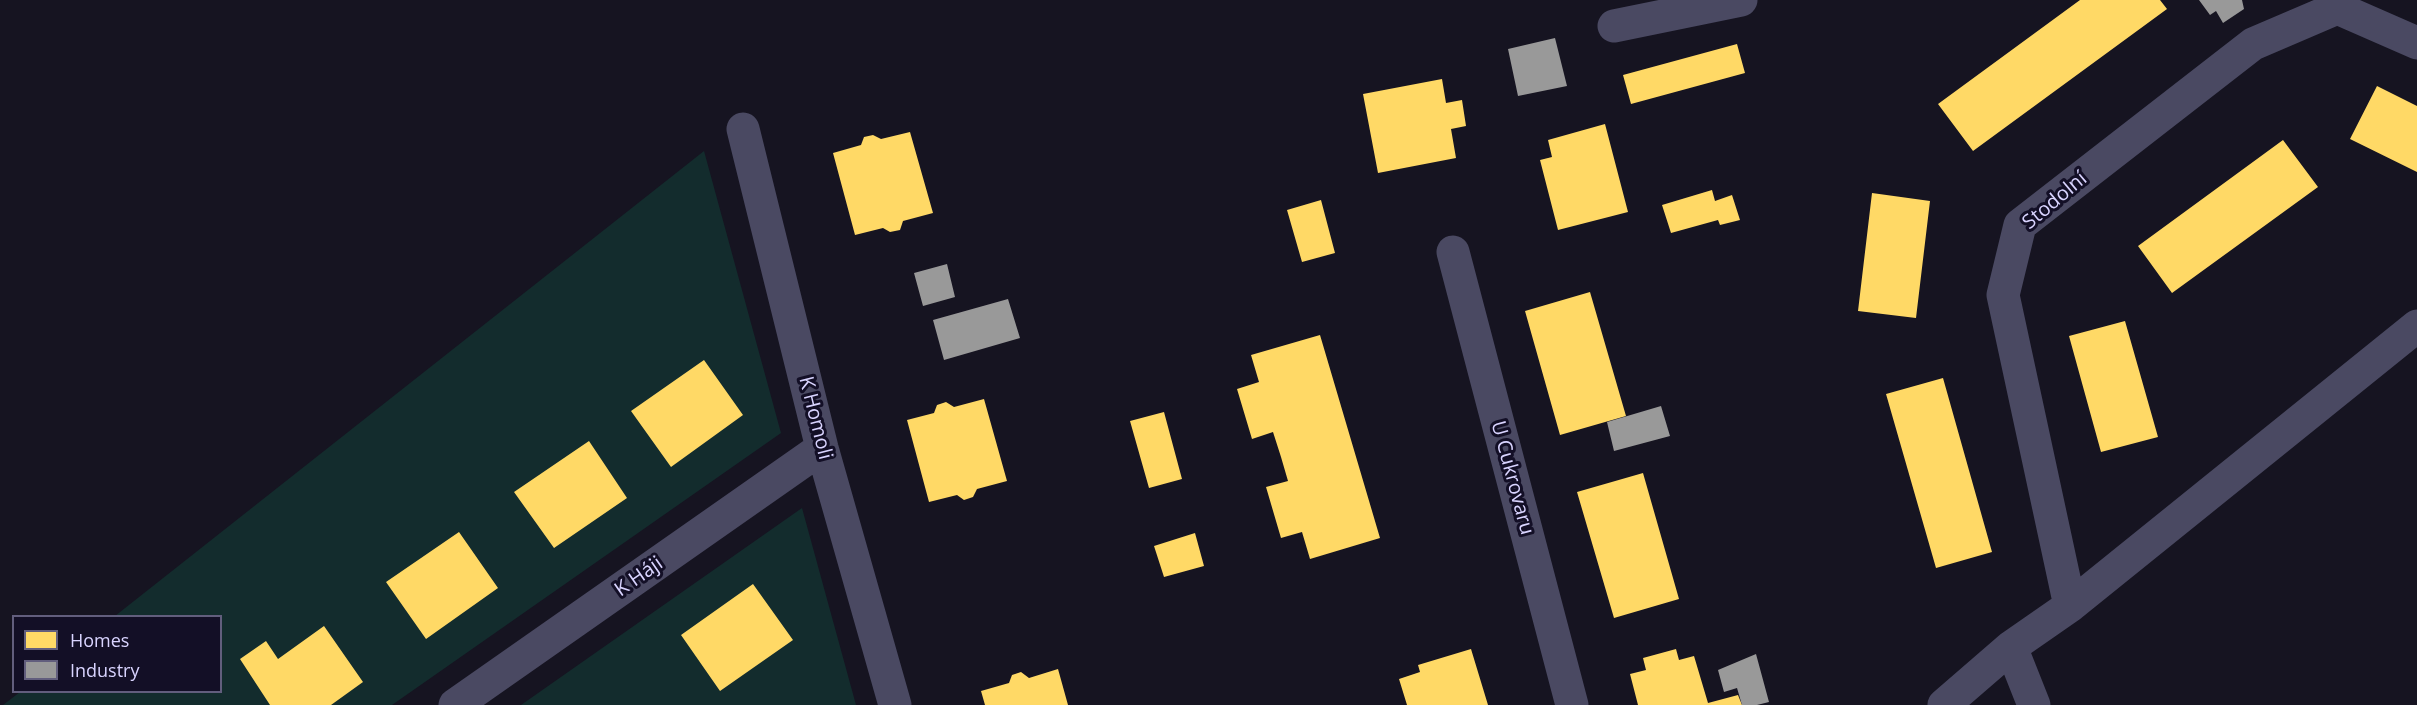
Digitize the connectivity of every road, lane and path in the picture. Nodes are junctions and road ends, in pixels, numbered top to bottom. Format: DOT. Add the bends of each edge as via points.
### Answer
graph roads {
  1 [pos="1741,0"];
  2 [pos="1614,26"];
  3 [pos="2417,43"];
  4 [pos="742,129"];
  5 [pos="1453,252"];
  6 [pos="2417,326"];
  7 [pos="822,448"];
  8 [pos="2070,606"];
  9 [pos="2011,647"];
  10 [pos="455,705"];
  11 [pos="895,705"];
  12 [pos="1572,705"];
  13 [pos="1944,705"];
  14 [pos="2034,705"];
  1 -- 2 [label="street"];
  3 -- 8 [label="street, Stodolní" via="2337,8 2253,44 2020,225 2003,295"];
  4 -- 7 [label="street, K Homoli"];
  5 -- 12 [label="street, U Cukrovaru"];
  6 -- 8 [label="street"];
  7 -- 10 [label="street, K Háji"];
  7 -- 11 [label="street, K Homoli"];
  8 -- 9 [label="street"];
  9 -- 13 [label="street"];
  9 -- 14 [label="street"];
}
